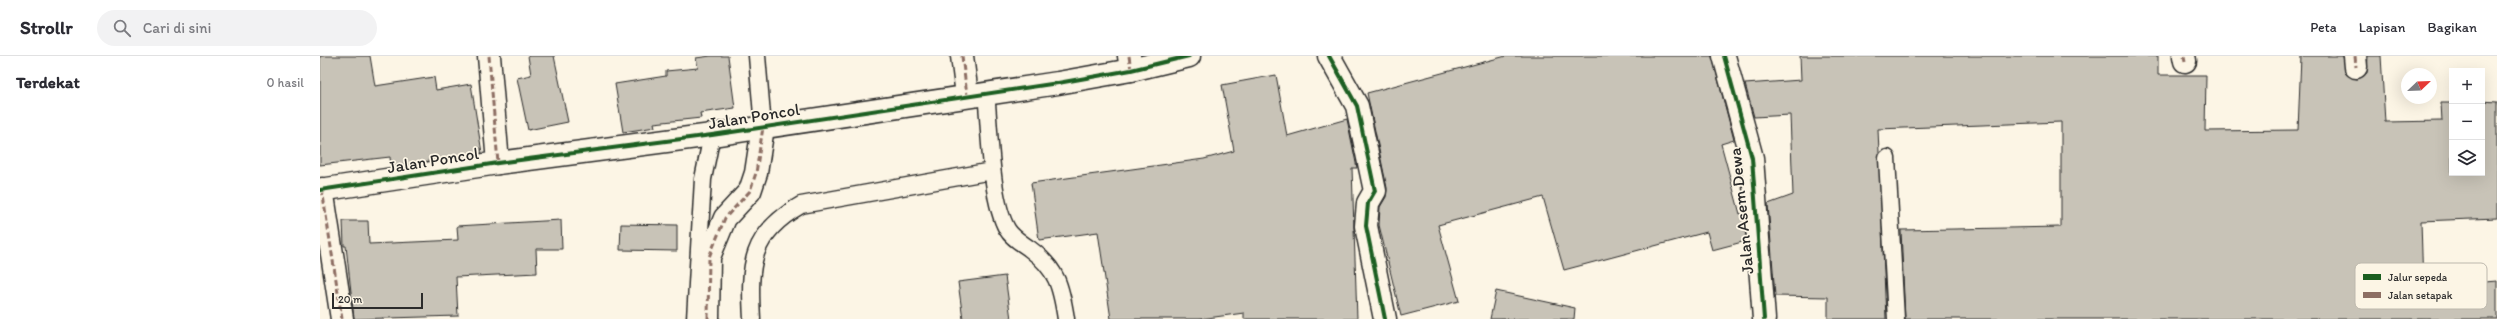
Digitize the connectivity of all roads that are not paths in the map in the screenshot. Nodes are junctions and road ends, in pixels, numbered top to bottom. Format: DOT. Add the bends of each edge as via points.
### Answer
graph roads {
  1 [pos="489,56"];
  2 [pos="757,56"];
  3 [pos="962,56"];
  4 [pos="1189,56"];
  5 [pos="1329,56"];
  6 [pos="1724,56"];
  7 [pos="1130,63"];
  8 [pos="976,94"];
  9 [pos="763,127"];
  10 [pos="712,135"];
  11 [pos="1887,158"];
  12 [pos="498,163"];
  13 [pos="992,171"];
  14 [pos="321,190"];
  15 [pos="342,319"];
  16 [pos="695,319"];
  17 [pos="708,319"];
  18 [pos="752,319"];
  19 [pos="1066,319"];
  20 [pos="1385,319"];
  21 [pos="1764,319"];
  22 [pos="1896,319"];
  1 -- 12 [label="street"];
  2 -- 9 [label="lane"];
  3 -- 8 [label="street"];
  4 -- 7 [label="street, Jalan Poncol"];
  5 -- 20 [label="street" via="1357,106 1375,191 1368,204 1366,226"];
  6 -- 21 [label="street, Jalan Asem Dewa" via="1752,158"];
  7 -- 8 [label="street, Jalan Poncol"];
  8 -- 9 [label="street, Jalan Poncol"];
  8 -- 13 [label="lane"];
  9 -- 10 [label="street, Jalan Poncol"];
  9 -- 17 [label="street" via="756,173 750,191 725,218 708,257"];
  10 -- 12 [label="street, Jalan Poncol"];
  10 -- 16 [label="lane" via="703,179"];
  11 -- 22 [label="lane"];
  12 -- 14 [label="street, Jalan Poncol"];
  13 -- 18 [label="lane" via="800,205 780,216 766,231 756,255 750,280"];
  13 -- 19 [label="lane" via="1001,218 1007,230 1051,268 1059,282"];
  14 -- 15 [label="street"];
}
